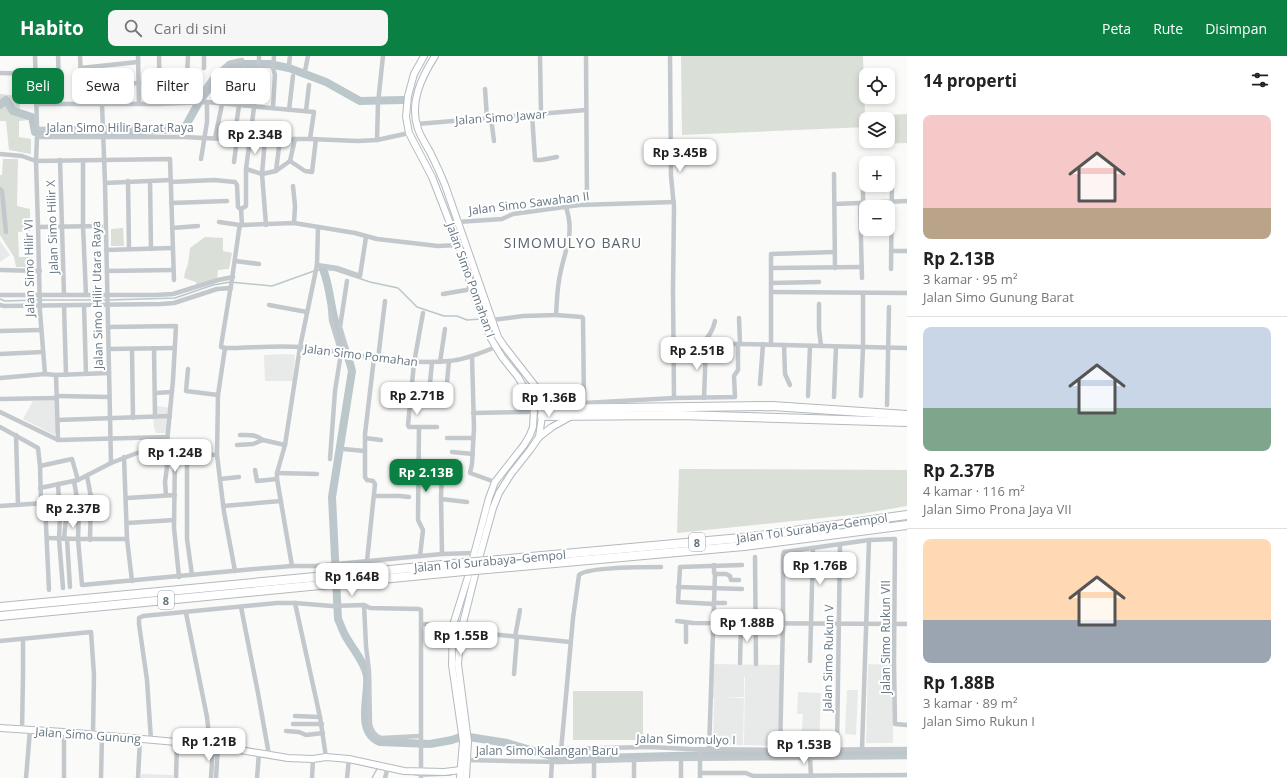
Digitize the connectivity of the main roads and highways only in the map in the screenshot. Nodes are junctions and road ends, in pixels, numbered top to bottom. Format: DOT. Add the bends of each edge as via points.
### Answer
graph roads {
  1 [pos="424,56"];
  2 [pos="435,56"];
  3 [pos="433,179"];
  4 [pos="442,179"];
  5 [pos="536,388"];
  6 [pos="584,409"];
  7 [pos="562,410"];
  8 [pos="679,411"];
  9 [pos="536,412"];
  10 [pos="907,415"];
  11 [pos="570,416"];
  12 [pos="907,422"];
  13 [pos="539,437"];
  14 [pos="907,515"];
  15 [pos="907,525"];
  16 [pos="487,565"];
  17 [pos="335,580"];
  18 [pos="0,607"];
  19 [pos="0,616"];
  20 [pos="455,664"];
  21 [pos="0,728"];
  22 [pos="465,741"];
  23 [pos="459,770"];
  24 [pos="421,775"];
  25 [pos="460,778"];
  26 [pos="466,778"];
  1 -- 3 [label="main road, Jalan Simo Pomahan I" via="414,74 406,117 409,133"];
  2 -- 4 [label="main road" via="423,76 415,103 419,131"];
  3 -- 4 [label="main road"];
  3 -- 9 [label="main road, Jalan Simo Pomahan I" via="494,348 518,377"];
  4 -- 5 [label="main road" via="502,343"];
  5 -- 7 [label="main road"];
  5 -- 9 [label="main road" via="540,397"];
  6 -- 7 [label="highway"];
  6 -- 8 [label="highway"];
  6 -- 11 [label="highway"];
  7 -- 9 [label="highway"];
  8 -- 10 [label="highway" via="772,406"];
  8 -- 12 [label="highway"];
  9 -- 11 [label="highway"];
  9 -- 13 [label="main road"];
  9 -- 20 [label="main road" via="530,435 495,482 488,498 453,625"];
  11 -- 13 [label="main road"];
  13 -- 20 [label="main road" via="511,474 493,508"];
  14 -- 16 [label="highway, Jalan Tol Surabaya–Gempol / 8" via="752,537"];
  15 -- 16 [label="highway, Jalan Tol Surabaya–Gempol / 8" via="744,546"];
  16 -- 17 [label="highway, Jalan Tol Surabaya–Gempol / 8, bridge"];
  17 -- 18 [label="highway, Jalan Tol Surabaya–Gempol / 8"];
  17 -- 19 [label="highway, Jalan Tol Surabaya–Gempol / 8"];
  20 -- 22 [label="main road"];
  21 -- 24 [label="main road, Jalan Simo Gunung" via="213,745 288,758 349,759"];
  22 -- 23 [label="main road"];
  22 -- 26 [label="main road"];
  23 -- 24 [label="main road, Jalan Simo Gunung"];
  23 -- 25 [label="main road"];
}
